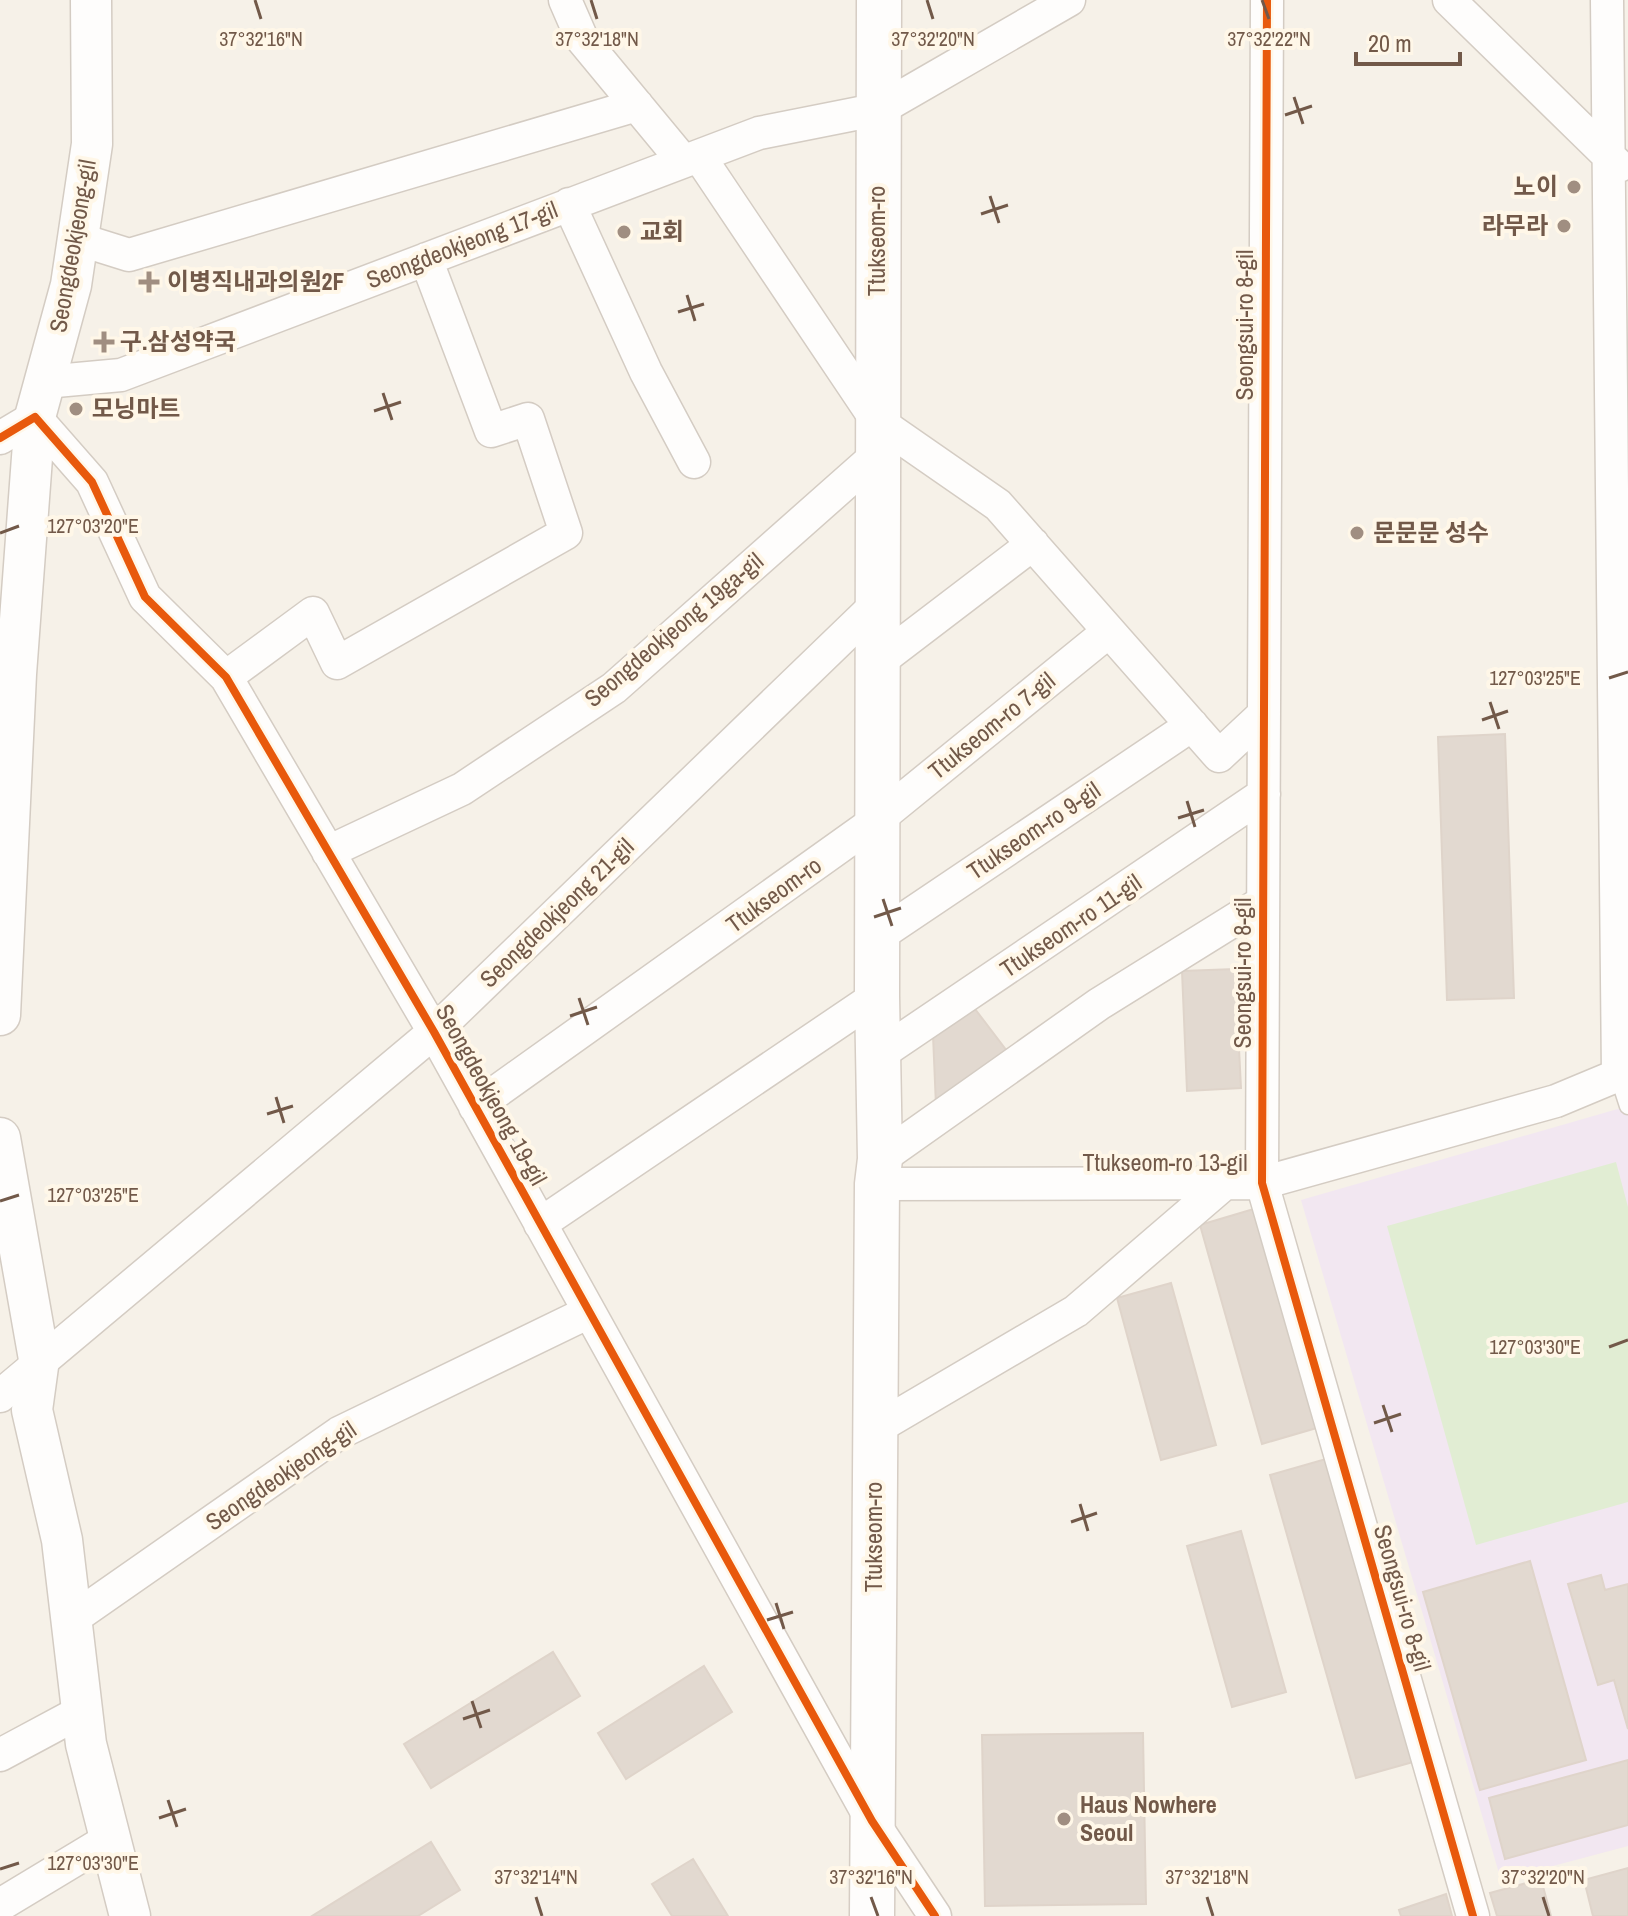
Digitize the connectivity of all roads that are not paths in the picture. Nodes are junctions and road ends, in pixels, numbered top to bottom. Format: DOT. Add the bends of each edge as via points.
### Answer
graph roads {
  1 [pos="91,0"];
  2 [pos="565,0"];
  3 [pos="879,0"];
  4 [pos="1069,0"];
  5 [pos="1267,0"];
  6 [pos="1449,0"];
  7 [pos="1607,0"];
  8 [pos="637,105"];
  9 [pos="880,109"];
  10 [pos="691,158"];
  11 [pos="1618,165"];
  12 [pos="569,204"];
  13 [pos="78,239"];
  14 [pos="426,259"];
  15 [pos="40,400"];
  16 [pos="0,438"];
  17 [pos="877,438"];
  18 [pos="694,462"];
  19 [pos="1033,544"];
  20 [pos="11,596"];
  21 [pos="877,604"];
  22 [pos="1108,632"];
  23 [pos="877,663"];
  24 [pos="226,677"];
  25 [pos="1264,714"];
  26 [pos="1192,725"];
  27 [pos="1264,794"];
  28 [pos="877,820"];
  29 [pos="328,852"];
  30 [pos="1263,902"];
  31 [pos="877,937"];
  32 [pos="877,996"];
  33 [pos="0,1015"];
  34 [pos="434,1032"];
  35 [pos="877,1056"];
  36 [pos="1623,1073"];
  37 [pos="1628,1106"];
  38 [pos="475,1107"];
  39 [pos="0,1138"];
  40 [pos="878,1171"];
  41 [pos="1225,1183"];
  42 [pos="1262,1183"];
  43 [pos="540,1224"];
  44 [pos="589,1312"];
  45 [pos="39,1359"];
  46 [pos="3,1386"];
  47 [pos="875,1429"];
  48 [pos="71,1620"];
  49 [pos="82,1711"];
  50 [pos="0,1755"];
  51 [pos="872,1821"];
  52 [pos="111,1838"];
  53 [pos="0,1905"];
  54 [pos="130,1916"];
  55 [pos="872,1916"];
  56 [pos="935,1916"];
  57 [pos="1473,1916"];
  1 -- 13 [label="street, Seongdeokjeong-gil" via="92,144"];
  2 -- 8 [label="street" via="582,39"];
  3 -- 9 [label="main road, Ttukseom-ro"];
  4 -- 9 [label="street"];
  5 -- 25 [label="street, Seongsui-ro 8-gil"];
  6 -- 11 [label="street"];
  7 -- 11 [label="street"];
  8 -- 10 [label="street"];
  8 -- 13 [label="street" via="129,255"];
  9 -- 10 [label="street, Seongdeokjeong 17-gil" via="759,133"];
  9 -- 17 [label="main road, Ttukseom-ro"];
  10 -- 12 [label="street, Seongdeokjeong 17-gil"];
  10 -- 17 [label="street"];
  11 -- 36 [label="street"];
  12 -- 14 [label="street, Seongdeokjeong 17-gil"];
  12 -- 18 [label="street"];
  13 -- 15 [label="street, Seongdeokjeong-gil"];
  14 -- 15 [label="street, Seongdeokjeong 17-gil" via="121,375"];
  14 -- 24 [label="street" via="491,431 528,419 566,533 337,663 313,613"];
  15 -- 16 [label="street"];
  15 -- 20 [label="street, Seongdeokjeong-gil"];
  15 -- 24 [label="street, Seongdeokjeong 19-gil" via="92,482 145,597"];
  17 -- 19 [label="street" via="998,505"];
  17 -- 21 [label="main road, Ttukseom-ro"];
  17 -- 29 [label="street, Seongdeokjeong 19ga-gil" via="614,688 462,789"];
  19 -- 22 [label="street"];
  19 -- 23 [label="street"];
  20 -- 33 [label="street, Seongdeokjeong-gil"];
  21 -- 23 [label="main road, Ttukseom-ro"];
  21 -- 34 [label="street, Seongdeokjeong 21-gil"];
  22 -- 26 [label="street"];
  22 -- 28 [label="street, Ttukseom-ro 7-gil"];
  23 -- 28 [label="main road, Ttukseom-ro"];
  24 -- 29 [label="street, Seongdeokjeong 19-gil"];
  25 -- 26 [label="street" via="1219,756"];
  25 -- 27 [label="street, Seongsui-ro 8-gil"];
  26 -- 31 [label="street, Ttukseom-ro 9-gil"];
  27 -- 30 [label="street, Seongsui-ro 8-gil"];
  27 -- 35 [label="street, Ttukseom-ro 11-gil"];
  28 -- 31 [label="main road, Ttukseom-ro"];
  28 -- 38 [label="street, Ttukseom-ro"];
  29 -- 34 [label="street, Seongdeokjeong 19-gil"];
  30 -- 40 [label="street" via="1099,1004"];
  30 -- 42 [label="street, Seongsui-ro 8-gil"];
  31 -- 32 [label="main road, Ttukseom-ro"];
  32 -- 35 [label="main road, Ttukseom-ro"];
  32 -- 43 [label="street"];
  34 -- 38 [label="street, Seongdeokjeong 19-gil"];
  34 -- 45 [label="street, Seongdeokjeong 21-gil"];
  35 -- 40 [label="main road, Ttukseom-ro"];
  36 -- 37 [label="lane"];
  36 -- 42 [label="street, Ttukseom-ro 13-gil" via="1556,1101"];
  38 -- 43 [label="street, Seongdeokjeong 19-gil"];
  39 -- 45 [label="street"];
  40 -- 41 [label="street, Ttukseom-ro 13-gil"];
  40 -- 47 [label="main road, Ttukseom-ro"];
  41 -- 42 [label="street, Ttukseom-ro 13-gil"];
  41 -- 47 [label="street" via="1076,1311"];
  42 -- 57 [label="street, Seongsui-ro 8-gil"];
  43 -- 44 [label="street, Seongdeokjeong 19-gil"];
  44 -- 48 [label="street, Seongdeokjeong-gil" via="339,1433"];
  44 -- 51 [label="street, Seongdeokjeong 19-gil"];
  45 -- 46 [label="street, Seongdeokjeong 21-gil"];
  45 -- 48 [label="street" via="32,1410 62,1540"];
  47 -- 51 [label="main road, Ttukseom-ro"];
  48 -- 49 [label="street"];
  49 -- 50 [label="street"];
  49 -- 52 [label="street"];
  51 -- 55 [label="main road, Ttukseom-ro"];
  51 -- 56 [label="street, Seongdeokjeong 19-gil"];
  52 -- 53 [label="street"];
  52 -- 54 [label="street"];
}
